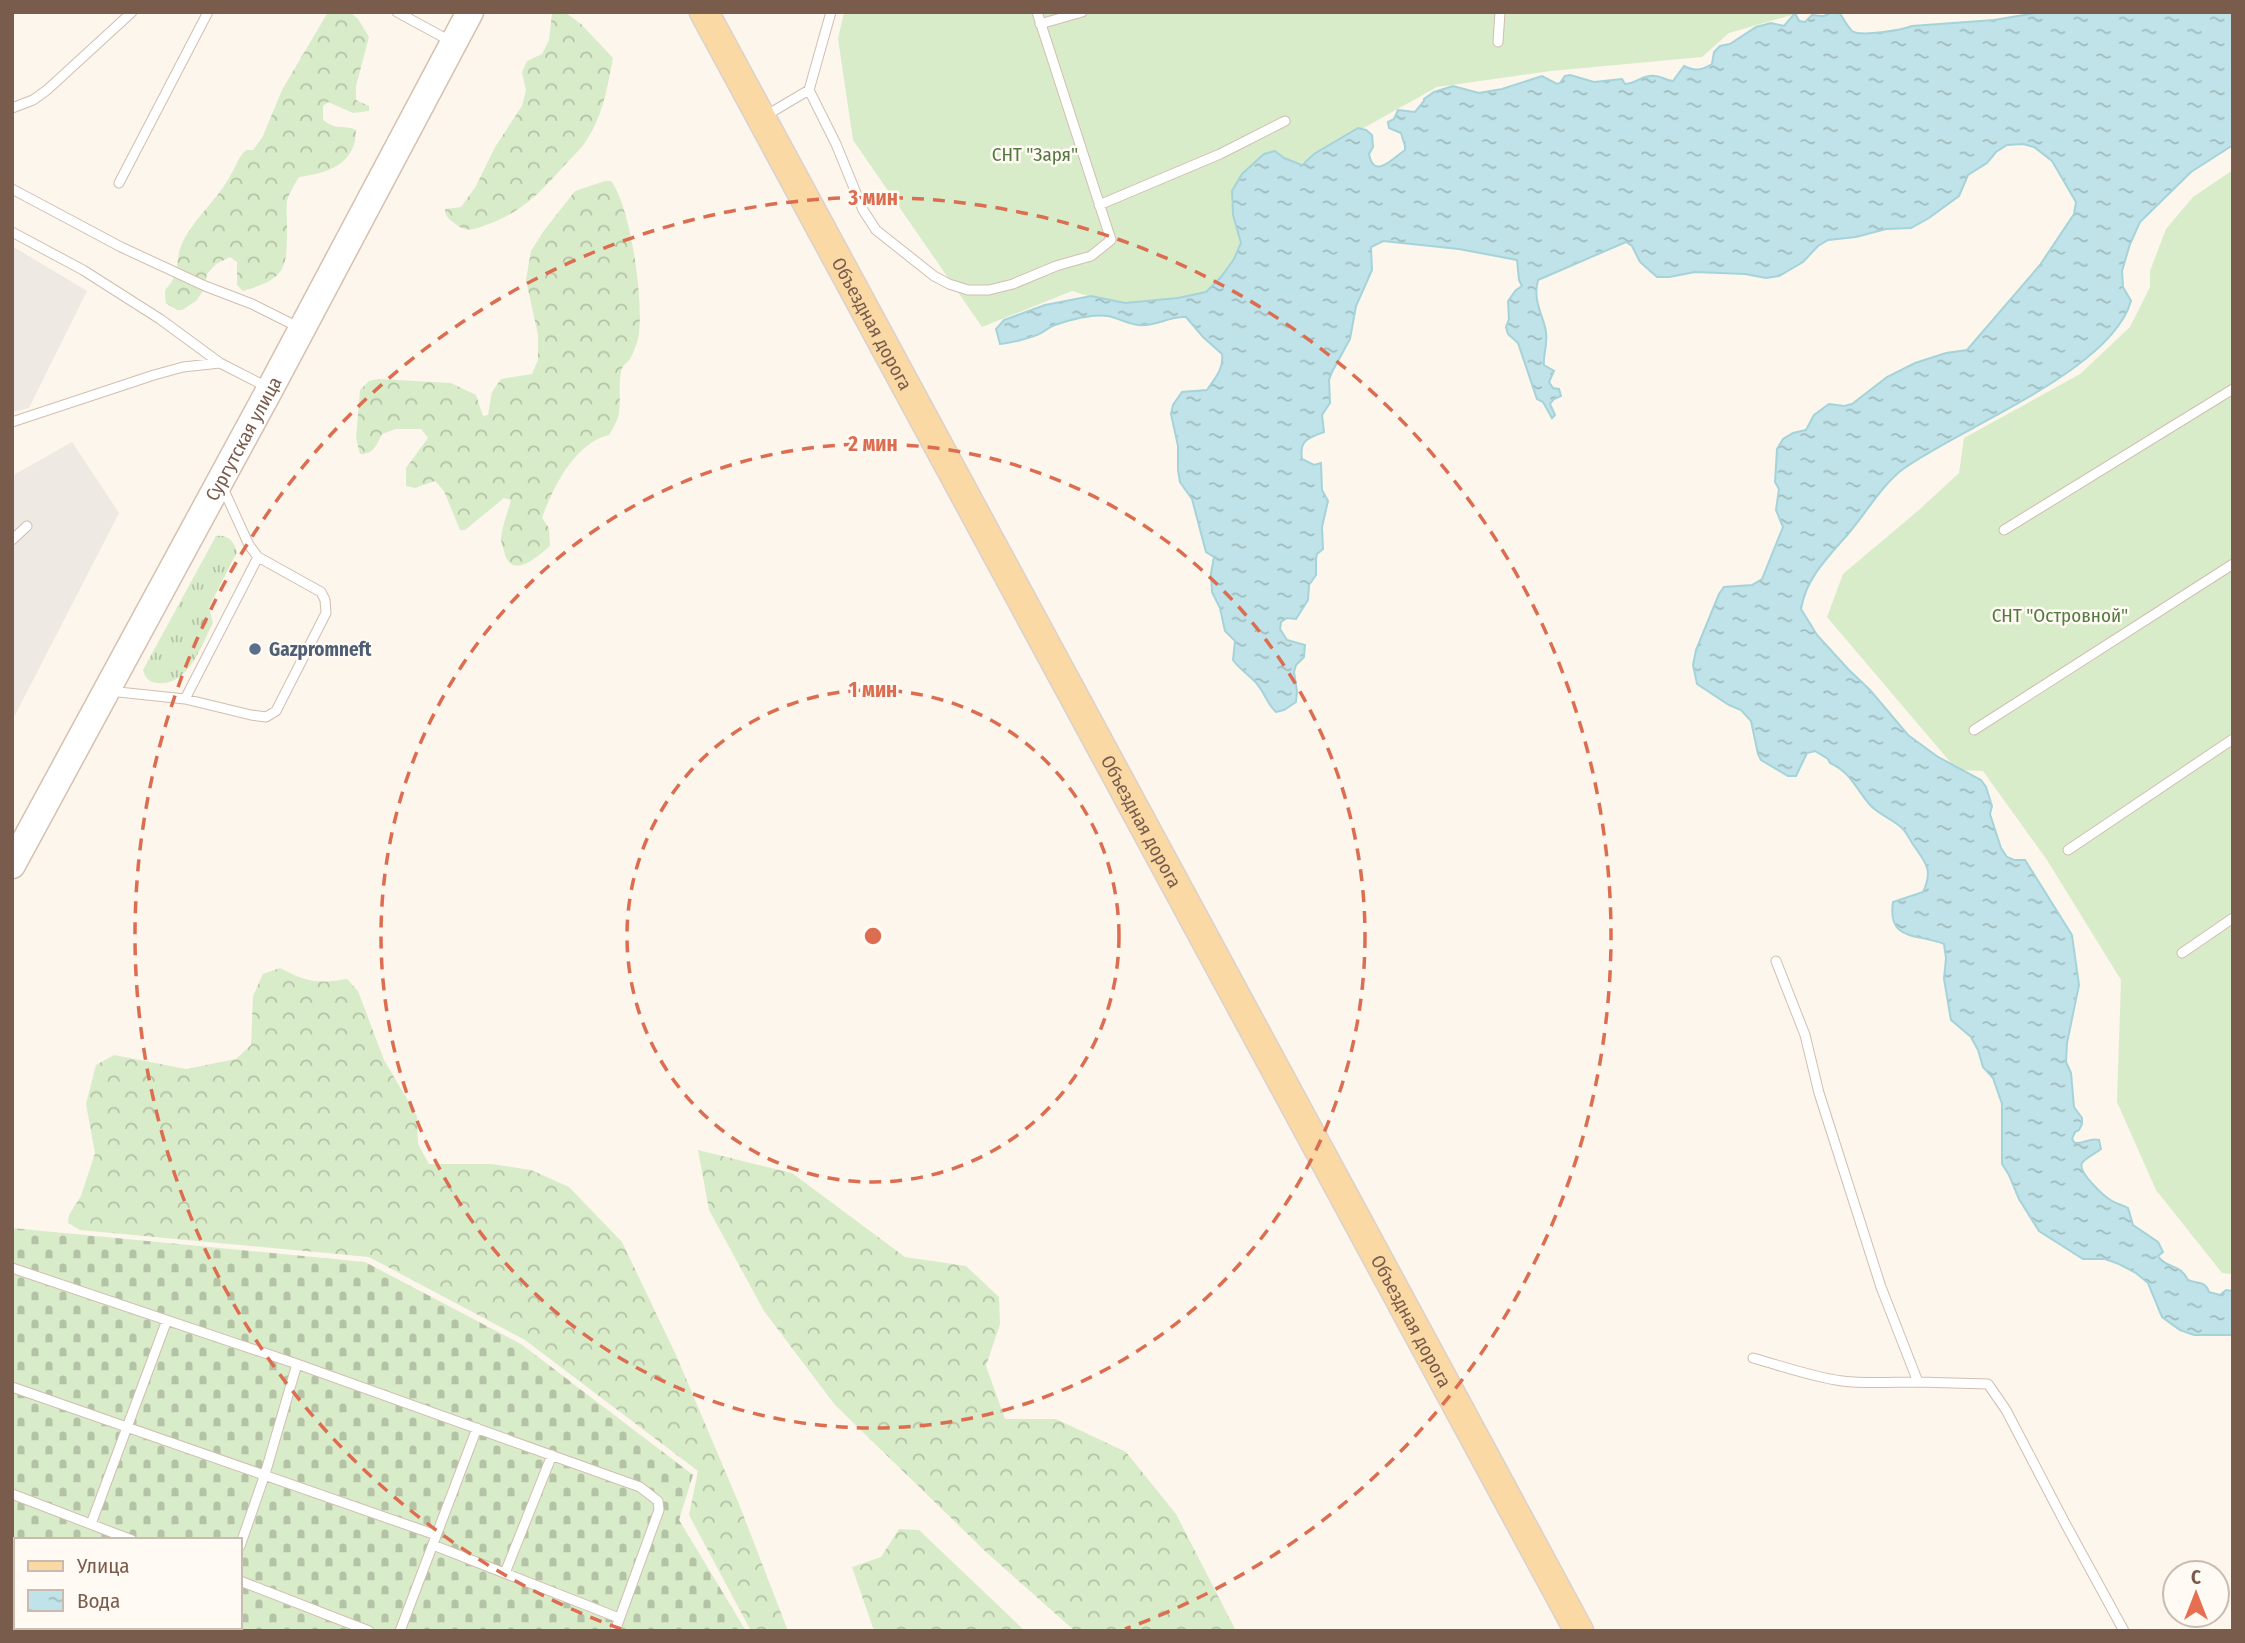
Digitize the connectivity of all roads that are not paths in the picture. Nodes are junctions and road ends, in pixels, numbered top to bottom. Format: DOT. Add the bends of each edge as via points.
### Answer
graph roads {
  1 [pos="132,12"];
  2 [pos="208,12"];
  3 [pos="397,12"];
  4 [pos="470,12"];
  5 [pos="704,12"];
  6 [pos="831,12"];
  7 [pos="1037,12"];
  8 [pos="1082,12"];
  9 [pos="1500,12"];
  10 [pos="1040,23"];
  11 [pos="1498,42"];
  12 [pos="453,43"];
  13 [pos="809,90"];
  14 [pos="12,108"];
  15 [pos="761,119"];
  16 [pos="1285,121"];
  17 [pos="119,183"];
  18 [pos="12,189"];
  19 [pos="1099,205"];
  20 [pos="12,232"];
  21 [pos="302,329"];
  22 [pos="220,363"];
  23 [pos="270,389"];
  24 [pos="2233,389"];
  25 [pos="12,422"];
  26 [pos="220,481"];
  27 [pos="27,526"];
  28 [pos="2004,530"];
  29 [pos="12,540"];
  30 [pos="258,557"];
  31 [pos="2233,564"];
  32 [pos="108,691"];
  33 [pos="185,699"];
  34 [pos="1973,730"];
  35 [pos="2233,739"];
  36 [pos="2068,850"];
  37 [pos="12,865"];
  38 [pos="2233,918"];
  39 [pos="2182,953"];
  40 [pos="1776,961"];
  41 [pos="12,1268"];
  42 [pos="167,1320"];
  43 [pos="1753,1358"];
  44 [pos="297,1364"];
  45 [pos="1918,1382"];
  46 [pos="12,1387"];
  47 [pos="127,1427"];
  48 [pos="477,1428"];
  49 [pos="552,1455"];
  50 [pos="265,1474"];
  51 [pos="12,1494"];
  52 [pos="90,1524"];
  53 [pos="127,1538"];
  54 [pos="242,1540"];
  55 [pos="434,1540"];
  56 [pos="505,1573"];
  57 [pos="242,1582"];
  58 [pos="619,1618"];
  59 [pos="369,1631"];
  60 [pos="400,1631"];
  61 [pos="615,1631"];
  62 [pos="1579,1631"];
  63 [pos="2124,1631"];
  1 -- 14 [label="lane" via="47,90"];
  2 -- 17 [label="lane"];
  3 -- 12 [label="lane"];
  4 -- 12 [label="main road, Сургутская улица"];
  5 -- 15 [label="main road, Объездная дорога"];
  6 -- 13 [label="lane"];
  7 -- 10 [label="lane"];
  8 -- 10 [label="lane"];
  9 -- 11 [label="lane"];
  10 -- 19 [label="lane"];
  12 -- 21 [label="main road, Сургутская улица"];
  13 -- 15 [label="lane"];
  13 -- 19 [label="lane" via="876,230 949,284 989,290 1091,256 1111,240"];
  15 -- 62 [label="main road, Объездная дорога"];
  16 -- 19 [label="lane"];
  18 -- 21 [label="lane" via="121,247"];
  20 -- 22 [label="lane" via="83,270"];
  21 -- 23 [label="main road, Сургутская улица"];
  22 -- 23 [label="lane"];
  22 -- 25 [label="lane" via="154,374"];
  23 -- 26 [label="main road, Сургутская улица"];
  24 -- 28 [label="lane"];
  26 -- 30 [label="lane"];
  26 -- 32 [label="main road, Сургутская улица"];
  27 -- 29 [label="lane"];
  30 -- 33 [label="lane"];
  30 -- 33 [label="lane" via="321,592 326,613 276,710 266,717"];
  31 -- 34 [label="lane"];
  32 -- 33 [label="lane"];
  32 -- 37 [label="main road, Сургутская улица"];
  35 -- 36 [label="lane"];
  38 -- 39 [label="lane"];
  40 -- 45 [label="lane" via="1805,1035 1881,1287"];
  41 -- 42 [label="lane"];
  42 -- 44 [label="lane"];
  42 -- 47 [label="lane"];
  43 -- 45 [label="lane" via="1840,1380"];
  44 -- 48 [label="lane"];
  44 -- 50 [label="lane"];
  45 -- 63 [label="lane" via="1988,1384"];
  46 -- 47 [label="lane"];
  47 -- 50 [label="lane"];
  47 -- 52 [label="lane"];
  48 -- 49 [label="lane"];
  48 -- 55 [label="lane"];
  49 -- 56 [label="lane"];
  49 -- 58 [label="lane" via="640,1487 658,1501 659,1510"];
  50 -- 54 [label="lane"];
  50 -- 55 [label="lane"];
  51 -- 52 [label="lane"];
  52 -- 53 [label="lane"];
  55 -- 56 [label="lane"];
  55 -- 60 [label="lane"];
  56 -- 58 [label="lane"];
  57 -- 59 [label="lane"];
  58 -- 61 [label="lane"];
}
